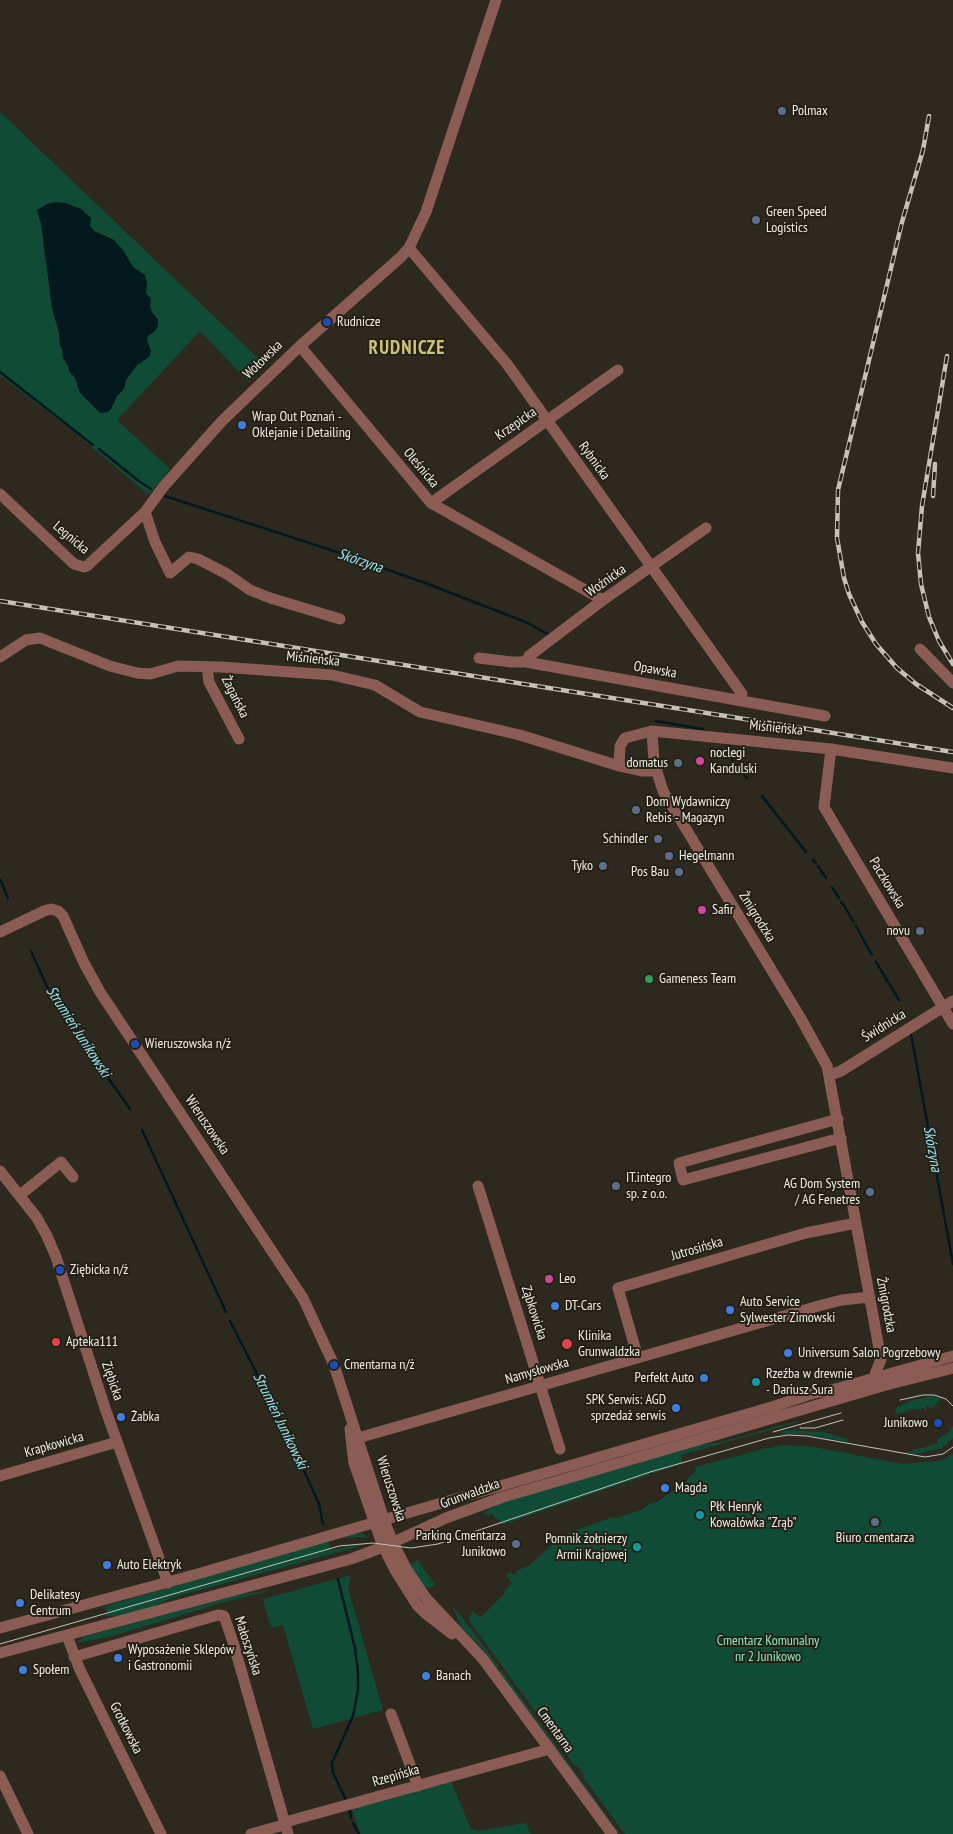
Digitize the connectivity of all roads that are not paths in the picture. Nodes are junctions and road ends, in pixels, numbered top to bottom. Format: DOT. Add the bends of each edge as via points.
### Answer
graph roads {
  1 [pos="496,0"];
  2 [pos="409,248"];
  3 [pos="300,346"];
  4 [pos="618,370"];
  5 [pos="547,421"];
  6 [pos="0,494"];
  7 [pos="431,503"];
  8 [pos="145,512"];
  9 [pos="706,528"];
  10 [pos="652,567"];
  11 [pos="603,600"];
  12 [pos="340,619"];
  13 [pos="920,649"];
  14 [pos="0,657"];
  15 [pos="479,658"];
  16 [pos="526,662"];
  17 [pos="207,667"];
  18 [pos="953,683"];
  19 [pos="741,700"];
  20 [pos="826,716"];
  21 [pos="652,731"];
  22 [pos="240,739"];
  23 [pos="831,749"];
  24 [pos="619,766"];
  25 [pos="953,768"];
  26 [pos="656,772"];
  27 [pos="0,932"];
  28 [pos="948,1004"];
  29 [pos="953,1024"];
  30 [pos="830,1075"];
  31 [pos="838,1120"];
  32 [pos="841,1138"];
  33 [pos="0,1171"];
  34 [pos="73,1178"];
  35 [pos="478,1186"];
  36 [pos="20,1195"];
  37 [pos="856,1223"];
  38 [pos="870,1297"];
  39 [pos="953,1356"];
  40 [pos="638,1358"];
  41 [pos="881,1359"];
  42 [pos="953,1368"];
  43 [pos="899,1370"];
  44 [pos="874,1377"];
  45 [pos="541,1385"];
  46 [pos="350,1417"];
  47 [pos="358,1438"];
  48 [pos="117,1442"];
  49 [pos="560,1449"];
  50 [pos="0,1476"];
  51 [pos="379,1521"];
  52 [pos="388,1545"];
  53 [pos="168,1583"];
  54 [pos="0,1628"];
  55 [pos="67,1636"];
  56 [pos="0,1653"];
  57 [pos="74,1656"];
  58 [pos="391,1714"];
  59 [pos="550,1749"];
  60 [pos="0,1776"];
  61 [pos="418,1786"];
  62 [pos="287,1829"];
  63 [pos="28,1834"];
  64 [pos="161,1834"];
  65 [pos="251,1834"];
  66 [pos="612,1834"];
  1 -- 2 [label="street, Wołowska" via="426,212"];
  2 -- 3 [label="street, Wołowska"];
  2 -- 5 [label="street, Rybnicka" via="507,364"];
  3 -- 7 [label="street, Oleśnicka"];
  3 -- 8 [label="street, Wołowska" via="222,421"];
  4 -- 5 [label="street, Krzepicka"];
  5 -- 7 [label="street, Krzepicka"];
  5 -- 10 [label="street, Rybnicka"];
  6 -- 8 [label="street, Legnicka" via="74,564 84,567"];
  7 -- 11 [label="street, Oleśnicka"];
  8 -- 12 [label="street" via="170,573 189,557 198,559 250,590"];
  9 -- 10 [label="street, Woźnicka"];
  10 -- 11 [label="street, Woźnicka"];
  10 -- 19 [label="street, Rybnicka" via="742,694"];
  11 -- 16 [label="street, Woźnicka" via="529,656"];
  13 -- 18 [label="street"];
  14 -- 17 [label="street, Miśnieńska" via="26,640 40,638 110,666 137,673 150,674 178,666"];
  15 -- 16 [label="street, Opawska"];
  16 -- 19 [label="street, Opawska"];
  17 -- 22 [label="street, Żagańska" via="209,682"];
  17 -- 24 [label="street, Miśnieńska" via="332,675 375,684 420,712 520,735"];
  19 -- 20 [label="street, Opawska"];
  21 -- 23 [label="street, Miśnieńska"];
  21 -- 24 [label="street, Miśnieńska" via="625,738 620,746"];
  21 -- 26 [label="street, Żmigrodzka"];
  23 -- 25 [label="street, Miśnieńska"];
  23 -- 28 [label="street, Paczkowska" via="824,807"];
  24 -- 26 [label="street, Miśnieńska"];
  26 -- 30 [label="street, Żmigrodzka" via="663,791 800,1017"];
  27 -- 46 [label="street, Wieruszowska" via="44,911 52,909 63,916 100,992 298,1288 329,1352"];
  28 -- 29 [label="street, Paczkowska"];
  28 -- 30 [label="street, Świdnicka"];
  30 -- 31 [label="street, Żmigrodzka"];
  31 -- 32 [label="street, Żmigrodzka"];
  31 -- 32 [label="street" via="679,1163 683,1180"];
  32 -- 37 [label="street, Żmigrodzka"];
  33 -- 36 [label="street, Ziębicka"];
  34 -- 36 [label="street" via="61,1162"];
  35 -- 45 [label="street, Ząbkowicka"];
  36 -- 48 [label="street, Ziębicka" via="47,1236 56,1257"];
  37 -- 38 [label="street, Żmigrodzka"];
  37 -- 40 [label="street, Jutrosińska" via="806,1233 618,1288"];
  38 -- 40 [label="street, Namysłowska" via="822,1305"];
  38 -- 41 [label="street, Żmigrodzka"];
  39 -- 43 [label="street, Grunwaldzka"];
  40 -- 45 [label="street, Namysłowska"];
  41 -- 43 [label="street"];
  41 -- 44 [label="street"];
  42 -- 52 [label="street, Grunwaldzka" via="503,1497 446,1518"];
  43 -- 44 [label="street, Grunwaldzka"];
  44 -- 51 [label="street, Grunwaldzka"];
  45 -- 47 [label="street, Namysłowska"];
  45 -- 49 [label="street, Ząbkowicka"];
  46 -- 47 [label="street, Wieruszowska"];
  46 -- 51 [label="street, Wieruszowska" via="354,1463"];
  47 -- 51 [label="street, Wieruszowska"];
  48 -- 50 [label="street, Krapkowicka"];
  48 -- 53 [label="street, Ziębicka"];
  51 -- 52 [label="street, Wieruszowska"];
  51 -- 53 [label="street, Grunwaldzka"];
  52 -- 55 [label="street, Grunwaldzka" via="324,1567"];
  52 -- 59 [label="street, Cmentarna" via="426,1598 483,1658"];
  53 -- 54 [label="street, Grunwaldzka"];
  55 -- 56 [label="street, Grunwaldzka"];
  55 -- 57 [label="street, Grotkowska"];
  57 -- 62 [label="street, Małoszyńska" via="218,1615 224,1616"];
  57 -- 64 [label="street, Grotkowska"];
  58 -- 61 [label="street"];
  59 -- 61 [label="street, Rzepińska"];
  59 -- 66 [label="street, Cmentarna"];
  60 -- 63 [label="street"];
  61 -- 62 [label="street, Rzepińska"];
  62 -- 65 [label="street, Rzepińska"];
}
